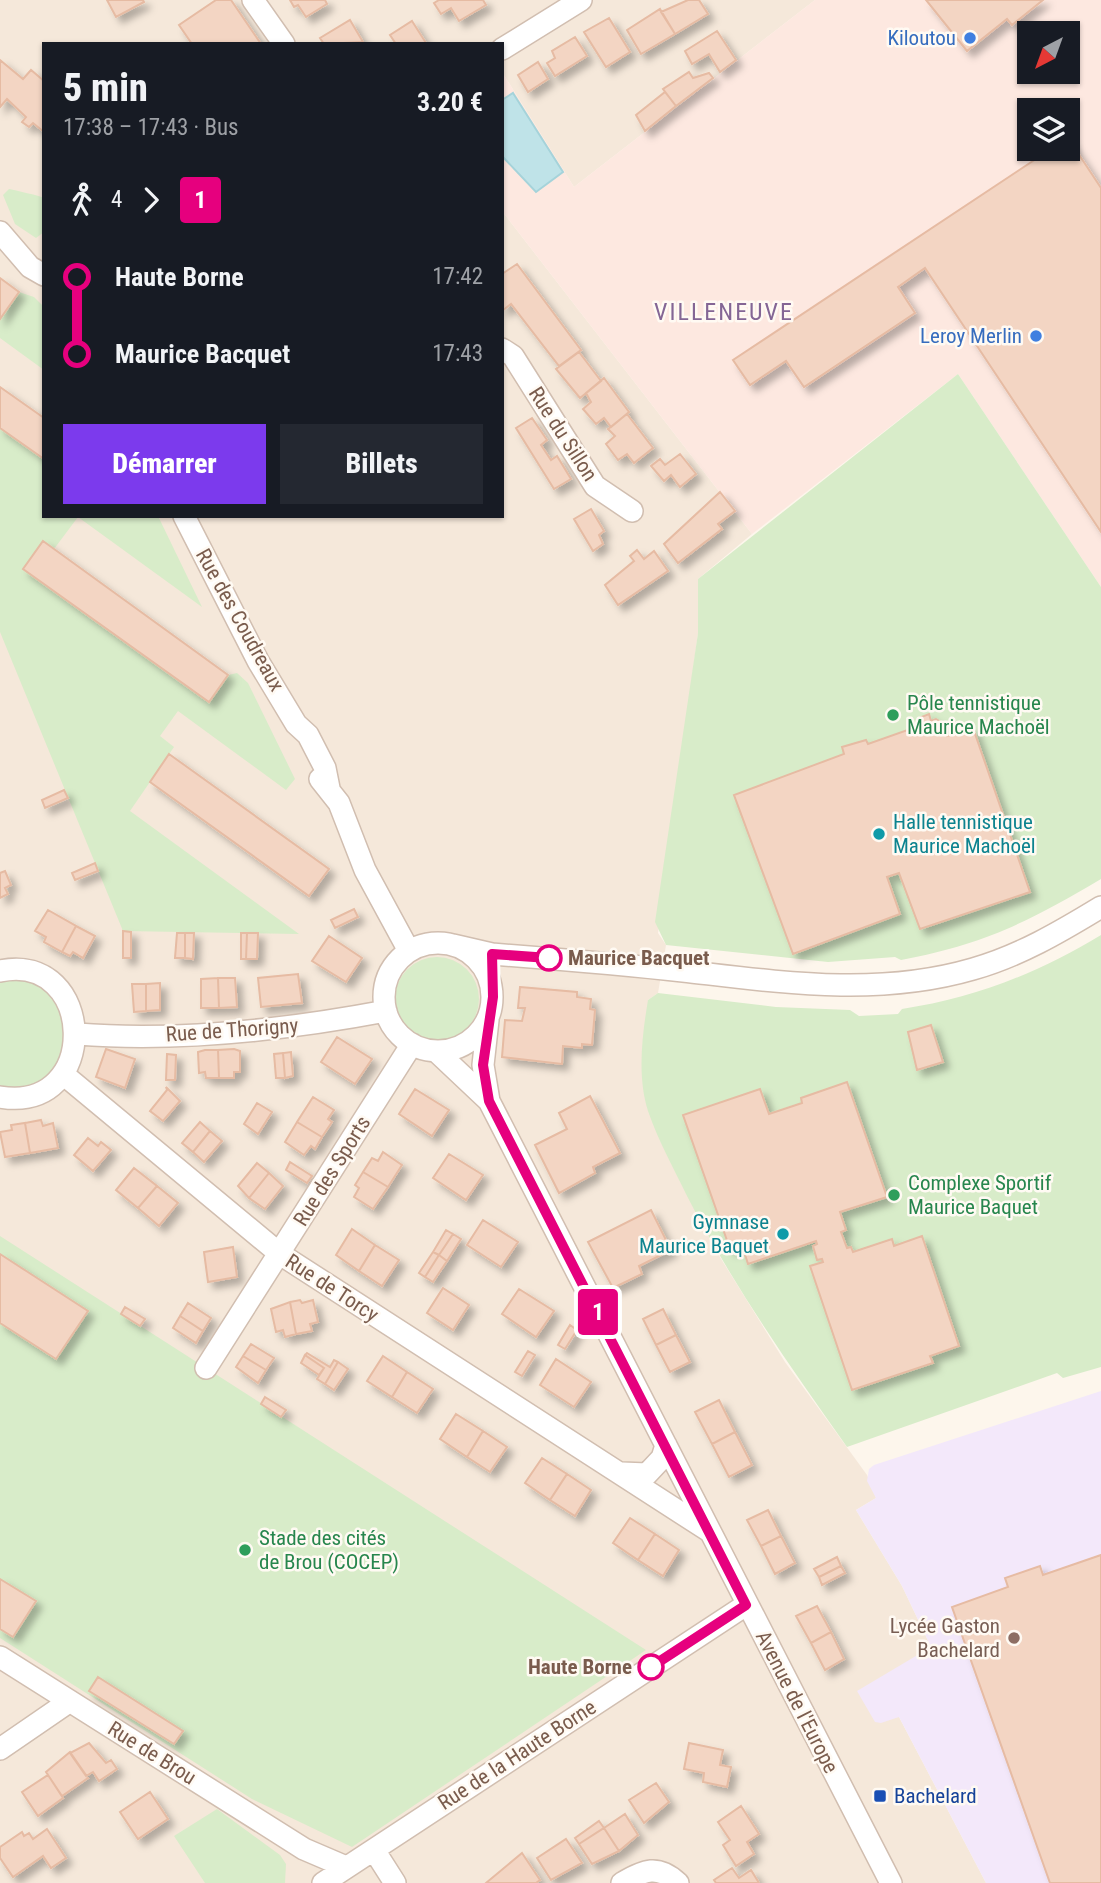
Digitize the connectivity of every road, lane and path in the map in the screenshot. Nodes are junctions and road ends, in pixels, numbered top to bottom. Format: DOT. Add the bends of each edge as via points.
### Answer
graph roads {
  1 [pos="253,0"];
  2 [pos="581,0"];
  3 [pos="283,42"];
  4 [pos="504,48"];
  5 [pos="0,232"];
  6 [pos="42,274"];
  7 [pos="504,350"];
  8 [pos="632,512"];
  9 [pos="185,518"];
  10 [pos="1101,907"];
  11 [pos="453,945"];
  12 [pos="409,951"];
  13 [pos="492,954"];
  14 [pos="0,971"];
  15 [pos="493,997"];
  16 [pos="386,1012"];
  17 [pos="488,1020"];
  18 [pos="77,1034"];
  19 [pos="412,1044"];
  20 [pos="436,1051"];
  21 [pos="63,1074"];
  22 [pos="0,1097"];
  23 [pos="489,1101"];
  24 [pos="280,1254"];
  25 [pos="206,1368"];
  26 [pos="666,1446"];
  27 [pos="622,1473"];
  28 [pos="647,1474"];
  29 [pos="697,1506"];
  30 [pos="711,1532"];
  31 [pos="746,1605"];
  32 [pos="0,1657"];
  33 [pos="70,1701"];
  34 [pos="0,1749"];
  35 [pos="304,1849"];
  36 [pos="374,1850"];
  37 [pos="346,1867"];
  38 [pos="313,1883"];
  39 [pos="323,1883"];
  40 [pos="395,1883"];
  41 [pos="622,1883"];
  42 [pos="678,1883"];
  43 [pos="891,1883"];
  1 -- 3 [label="street"];
  2 -- 4 [label="street"];
  5 -- 6 [label="street" via="30,267"];
  7 -- 8 [label="street, Rue du Sillon" via="513,356 595,486"];
  9 -- 12 [label="street, Rue des Coudreaux" via="258,662 314,746 365,870"];
  10 -- 13 [label="street" via="996,962 945,976 878,986 800,985"];
  11 -- 12 [label="street" via="433,943"];
  11 -- 13 [label="street"];
  11 -- 15 [label="street" via="481,964"];
  12 -- 16 [label="street" via="388,977"];
  13 -- 15 [label="street"];
  14 -- 18 [label="street" via="30,972 49,981 69,1004"];
  15 -- 17 [label="street"];
  16 -- 18 [label="street, Rue de Thorigny" via="268,1030 108,1037"];
  16 -- 19 [label="street" via="396,1030"];
  17 -- 20 [label="street" via="461,1046"];
  17 -- 23 [label="street" via="483,1065"];
  18 -- 21 [label="street"];
  19 -- 20 [label="street"];
  19 -- 24 [label="street, Rue des Sports"];
  20 -- 23 [label="street"];
  21 -- 22 [label="street" via="31,1096"];
  21 -- 24 [label="street, Rue de Torcy"];
  23 -- 26 [label="street"];
  24 -- 25 [label="street, Rue des Sports"];
  24 -- 27 [label="street, Rue de Torcy"];
  26 -- 28 [label="street"];
  26 -- 29 [label="street, Avenue de l'Europe"];
  27 -- 28 [label="street"];
  27 -- 30 [label="street, Rue de Torcy"];
  28 -- 29 [label="street"];
  29 -- 30 [label="street, Avenue de l'Europe"];
  30 -- 31 [label="street, Avenue de l'Europe"];
  31 -- 36 [label="street, Rue de la Haute Borne"];
  31 -- 43 [label="street, Avenue de l'Europe"];
  32 -- 33 [label="street, Rue de Brou"];
  33 -- 34 [label="street"];
  33 -- 35 [label="street, Rue de Brou"];
  35 -- 37 [label="street, Rue de Brou"];
  35 -- 38 [label="street"];
  36 -- 37 [label="street, Rue de la Haute Borne"];
  36 -- 40 [label="street"];
  37 -- 39 [label="street, Rue de la Haute Borne"];
  41 -- 42 [label="street" via="643,1870 668,1873"];
}
